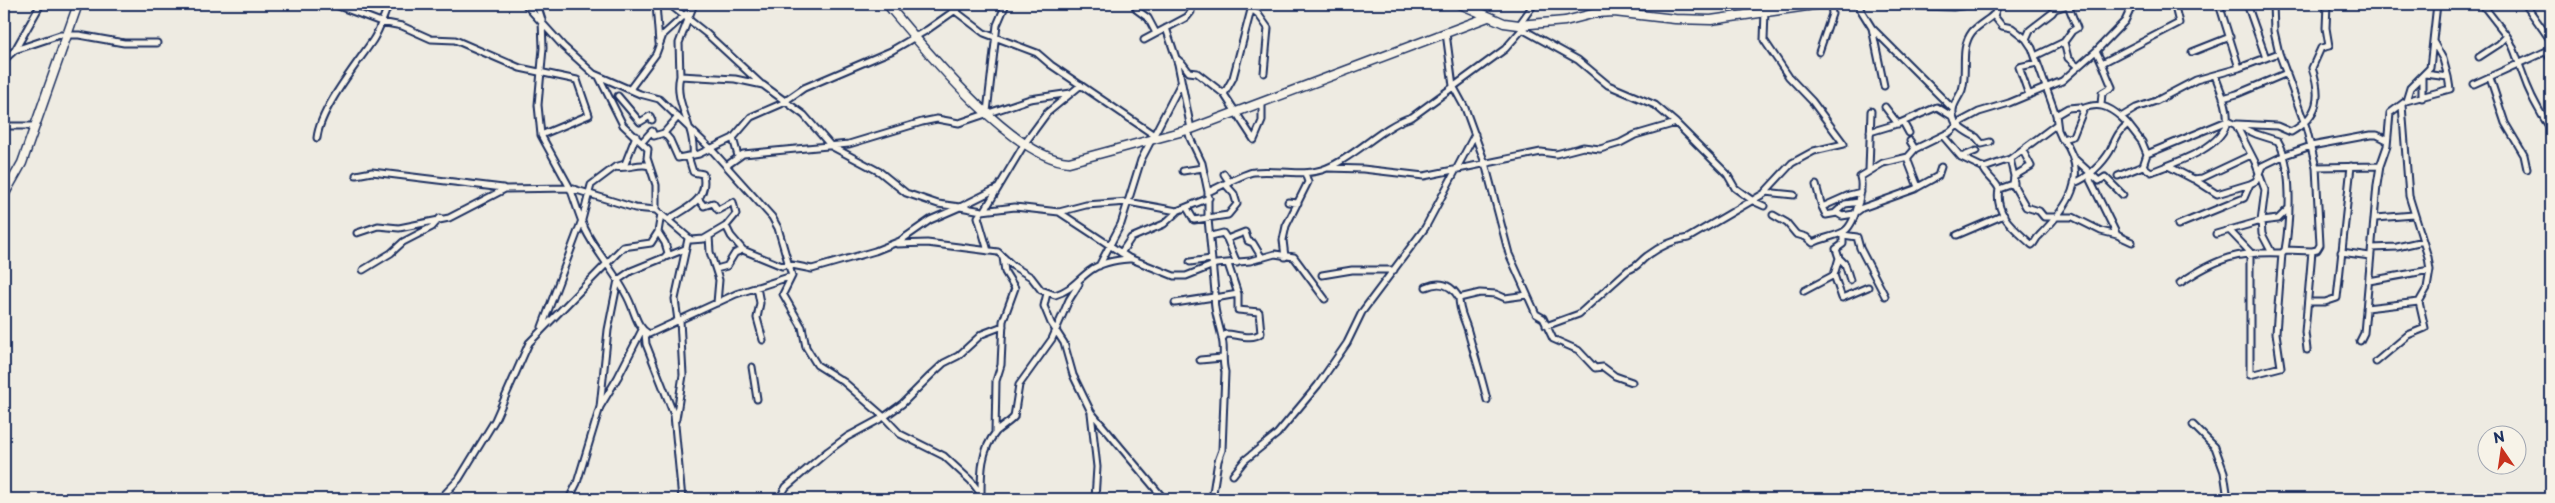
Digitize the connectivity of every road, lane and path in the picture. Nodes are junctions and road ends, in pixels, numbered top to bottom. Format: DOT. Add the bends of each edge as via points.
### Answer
graph roads {
  1 [pos="42,4"];
  2 [pos="78,4"];
  3 [pos="334,4"];
  4 [pos="389,4"];
  5 [pos="525,4"];
  6 [pos="538,4"];
  7 [pos="656,4"];
  8 [pos="669,4"];
  9 [pos="694,4"];
  10 [pos="698,4"];
  11 [pos="887,4"];
  12 [pos="946,4"];
  13 [pos="964,4"];
  14 [pos="1006,4"];
  15 [pos="1134,4"];
  16 [pos="1190,4"];
  17 [pos="1245,4"];
  18 [pos="1460,4"];
  19 [pos="1534,4"];
  20 [pos="1821,4"];
  21 [pos="1831,4"];
  22 [pos="1857,4"];
  23 [pos="1888,4"];
  24 [pos="1969,4"];
  25 [pos="1998,4"];
  26 [pos="2133,4"];
  27 [pos="2180,4"];
  28 [pos="2219,4"];
  29 [pos="2247,4"];
  30 [pos="2272,4"];
  31 [pos="2328,4"];
  32 [pos="2437,4"];
  33 [pos="2482,4"];
  34 [pos="2525,4"];
  35 [pos="2053,7"];
  36 [pos="691,10"];
  37 [pos="955,10"];
  38 [pos="1251,10"];
  39 [pos="1765,11"];
  40 [pos="1993,15"];
  41 [pos="1488,17"];
  42 [pos="685,18"];
  43 [pos="542,20"];
  44 [pos="381,22"];
  45 [pos="1523,26"];
  46 [pos="1166,28"];
  47 [pos="1872,28"];
  48 [pos="1156,33"];
  49 [pos="1446,33"];
  50 [pos="67,35"];
  51 [pos="996,36"];
  52 [pos="2507,36"];
  53 [pos="2230,37"];
  54 [pos="914,38"];
  55 [pos="2026,39"];
  56 [pos="1144,40"];
  57 [pos="2551,41"];
  58 [pos="157,42"];
  59 [pos="2064,42"];
  60 [pos="2434,43"];
  61 [pos="659,45"];
  62 [pos="15,50"];
  63 [pos="2096,51"];
  64 [pos="1819,52"];
  65 [pos="2192,52"];
  66 [pos="2279,52"];
  67 [pos="2549,52"];
  68 [pos="2035,56"];
  69 [pos="2479,57"];
  70 [pos="2266,58"];
  71 [pos="1176,59"];
  72 [pos="4,60"];
  73 [pos="2551,60"];
  74 [pos="2037,62"];
  75 [pos="2104,62"];
  76 [pos="2520,65"];
  77 [pos="2078,67"];
  78 [pos="2239,68"];
  79 [pos="1264,73"];
  80 [pos="2287,73"];
  81 [pos="542,74"];
  82 [pos="2215,75"];
  83 [pos="2424,75"];
  84 [pos="599,76"];
  85 [pos="680,76"];
  86 [pos="2448,77"];
  87 [pos="2490,78"];
  88 [pos="1181,83"];
  89 [pos="761,84"];
  90 [pos="2474,84"];
  91 [pos="1081,85"];
  92 [pos="1453,86"];
  93 [pos="1884,86"];
  94 [pos="627,88"];
  95 [pos="2045,88"];
  96 [pos="1071,93"];
  97 [pos="1224,94"];
  98 [pos="2029,95"];
  99 [pos="618,96"];
  100 [pos="2222,98"];
  101 [pos="2422,98"];
  102 [pos="2406,100"];
  103 [pos="786,101"];
  104 [pos="611,102"];
  105 [pos="1262,102"];
  106 [pos="2101,105"];
  107 [pos="2402,106"];
  108 [pos="1885,107"];
  109 [pos="1952,108"];
  110 [pos="2082,110"];
  111 [pos="1871,111"];
  112 [pos="988,113"];
  113 [pos="1234,113"];
  114 [pos="2056,114"];
  115 [pos="678,117"];
  116 [pos="1953,117"];
  117 [pos="2120,117"];
  118 [pos="4,120"];
  119 [pos="652,120"];
  120 [pos="2227,121"];
  121 [pos="1676,123"];
  122 [pos="1901,123"];
  123 [pos="1959,124"];
  124 [pos="2057,124"];
  125 [pos="2128,124"];
  126 [pos="2235,124"];
  127 [pos="2304,124"];
  128 [pos="35,126"];
  129 [pos="2551,129"];
  130 [pos="691,130"];
  131 [pos="1190,130"];
  132 [pos="1870,132"];
  133 [pos="664,133"];
  134 [pos="1909,133"];
  135 [pos="1475,134"];
  136 [pos="541,135"];
  137 [pos="636,136"];
  138 [pos="1943,136"];
  139 [pos="317,138"];
  140 [pos="732,138"];
  141 [pos="1152,138"];
  142 [pos="2063,139"];
  143 [pos="2387,140"];
  144 [pos="1910,141"];
  145 [pos="642,142"];
  146 [pos="1990,142"];
  147 [pos="1025,143"];
  148 [pos="831,146"];
  149 [pos="2311,146"];
  150 [pos="711,149"];
  151 [pos="1915,149"];
  152 [pos="1976,151"];
  153 [pos="2023,151"];
  154 [pos="2147,154"];
  155 [pos="690,155"];
  156 [pos="2252,155"];
  157 [pos="2284,155"];
  158 [pos="738,156"];
  159 [pos="1908,157"];
  160 [pos="1961,157"];
  161 [pos="2010,159"];
  162 [pos="2075,159"];
  163 [pos="1485,162"];
  164 [pos="649,166"];
  165 [pos="726,166"];
  166 [pos="1941,166"];
  167 [pos="2143,166"];
  168 [pos="2167,166"];
  169 [pos="2351,166"];
  170 [pos="2380,166"];
  171 [pos="615,167"];
  172 [pos="1983,167"];
  173 [pos="2316,167"];
  174 [pos="1203,168"];
  175 [pos="1327,168"];
  176 [pos="2527,169"];
  177 [pos="1456,170"];
  178 [pos="1869,170"];
  179 [pos="1183,171"];
  180 [pos="1305,173"];
  181 [pos="1224,174"];
  182 [pos="2091,174"];
  183 [pos="356,175"];
  184 [pos="2259,175"];
  185 [pos="2118,176"];
  186 [pos="2192,178"];
  187 [pos="2013,182"];
  188 [pos="2074,183"];
  189 [pos="1228,184"];
  190 [pos="2250,184"];
  191 [pos="7,185"];
  192 [pos="1816,185"];
  193 [pos="1918,186"];
  194 [pos="570,188"];
  195 [pos="998,188"];
  196 [pos="505,189"];
  197 [pos="1999,189"];
  198 [pos="1208,192"];
  199 [pos="1861,192"];
  200 [pos="1766,193"];
  201 [pos="590,194"];
  202 [pos="4,195"];
  203 [pos="1794,195"];
  204 [pos="2123,195"];
  205 [pos="1209,198"];
  206 [pos="699,200"];
  207 [pos="1753,201"];
  208 [pos="1128,202"];
  209 [pos="1288,202"];
  210 [pos="1859,202"];
  211 [pos="1298,203"];
  212 [pos="1764,206"];
  213 [pos="960,207"];
  214 [pos="1822,207"];
  215 [pos="1187,208"];
  216 [pos="2288,209"];
  217 [pos="984,211"];
  218 [pos="659,212"];
  219 [pos="1060,212"];
  220 [pos="1177,212"];
  221 [pos="1836,213"];
  222 [pos="1773,214"];
  223 [pos="1854,214"];
  224 [pos="2004,215"];
  225 [pos="2414,215"];
  226 [pos="440,218"];
  227 [pos="2057,218"];
  228 [pos="2376,218"];
  229 [pos="1208,219"];
  230 [pos="582,220"];
  231 [pos="668,220"];
  232 [pos="2261,221"];
  233 [pos="2178,225"];
  234 [pos="726,226"];
  235 [pos="2229,230"];
  236 [pos="658,232"];
  237 [pos="357,233"];
  238 [pos="1843,234"];
  239 [pos="2216,234"];
  240 [pos="1957,235"];
  241 [pos="2117,235"];
  242 [pos="709,236"];
  243 [pos="1211,236"];
  244 [pos="688,239"];
  245 [pos="1227,239"];
  246 [pos="2423,241"];
  247 [pos="2132,242"];
  248 [pos="894,244"];
  249 [pos="1111,247"];
  250 [pos="2372,248"];
  251 [pos="685,249"];
  252 [pos="744,250"];
  253 [pos="2312,250"];
  254 [pos="988,251"];
  255 [pos="2250,252"];
  256 [pos="2284,252"];
  257 [pos="2341,252"];
  258 [pos="1121,253"];
  259 [pos="2272,253"];
  260 [pos="1003,256"];
  261 [pos="2370,256"];
  262 [pos="1285,257"];
  263 [pos="664,258"];
  264 [pos="1129,258"];
  265 [pos="1262,258"];
  266 [pos="1839,258"];
  267 [pos="1211,259"];
  268 [pos="1190,262"];
  269 [pos="608,263"];
  270 [pos="1237,263"];
  271 [pos="787,264"];
  272 [pos="1228,264"];
  273 [pos="1212,265"];
  274 [pos="1099,266"];
  275 [pos="716,268"];
  276 [pos="363,270"];
  277 [pos="1394,270"];
  278 [pos="2430,270"];
  279 [pos="1322,275"];
  280 [pos="1834,275"];
  281 [pos="792,276"];
  282 [pos="1084,277"];
  283 [pos="618,280"];
  284 [pos="1850,280"];
  285 [pos="2368,281"];
  286 [pos="2180,283"];
  287 [pos="757,287"];
  288 [pos="1426,287"];
  289 [pos="1868,287"];
  290 [pos="1804,291"];
  291 [pos="1047,293"];
  292 [pos="1238,294"];
  293 [pos="1527,296"];
  294 [pos="1885,296"];
  295 [pos="1215,298"];
  296 [pos="1459,298"];
  297 [pos="1326,299"];
  298 [pos="2309,302"];
  299 [pos="2420,302"];
  300 [pos="717,303"];
  301 [pos="1175,303"];
  302 [pos="2366,308"];
  303 [pos="679,320"];
  304 [pos="1003,326"];
  305 [pos="1546,326"];
  306 [pos="542,328"];
  307 [pos="1056,330"];
  308 [pos="644,331"];
  309 [pos="1222,339"];
  310 [pos="763,340"];
  311 [pos="2360,341"];
  312 [pos="2307,350"];
  313 [pos="1222,358"];
  314 [pos="1200,360"];
  315 [pos="2376,362"];
  316 [pos="752,367"];
  317 [pos="1632,382"];
  318 [pos="757,398"];
  319 [pos="1487,400"];
  320 [pos="600,407"];
  321 [pos="1091,412"];
  322 [pos="884,417"];
  323 [pos="676,424"];
  324 [pos="2193,425"];
  325 [pos="995,433"];
  326 [pos="1233,475"];
  327 [pos="981,497"];
  328 [pos="440,499"];
  329 [pos="569,499"];
  330 [pos="682,499"];
  331 [pos="779,499"];
  332 [pos="1094,499"];
  333 [pos="1164,499"];
  334 [pos="1212,499"];
  335 [pos="2228,499"];
  1 -- 62 [label="street"];
  2 -- 50 [label="street"];
  3 -- 44 [label="street"];
  4 -- 44 [label="street"];
  5 -- 43 [label="street"];
  6 -- 43 [label="street"];
  7 -- 61 [label="street"];
  8 -- 42 [label="street"];
  9 -- 36 [label="street"];
  10 -- 36 [label="street"];
  11 -- 54 [label="street"];
  12 -- 37 [label="street"];
  13 -- 37 [label="street"];
  14 -- 51 [label="street"];
  15 -- 48 [label="street" via="1148,18"];
  16 -- 46 [label="street" via="1191,12 1187,17"];
  17 -- 38 [label="street"];
  18 -- 41 [label="street"];
  19 -- 45 [label="street"];
  20 -- 39 [label="street"];
  21 -- 64 [label="street" via="1832,14"];
  22 -- 47 [label="street"];
  23 -- 24 [label="street"];
  25 -- 40 [label="street"];
  26 -- 63 [label="street" via="2125,21"];
  27 -- 75 [label="street" via="2175,7 2179,23"];
  28 -- 53 [label="street"];
  29 -- 70 [label="street"];
  30 -- 66 [label="street"];
  31 -- 127 [label="street" via="2326,28 2329,46 2321,48 2312,68 2319,89 2310,120"];
  32 -- 60 [label="street"];
  33 -- 52 [label="street"];
  34 -- 57 [label="street"];
  35 -- 55 [label="street" via="2050,16 2030,30"];
  35 -- 59 [label="street" via="2068,5 2077,28"];
  36 -- 42 [label="street"];
  37 -- 51 [label="street" via="984,33"];
  37 -- 54 [label="street"];
  38 -- 79 [label="street" via="1268,28"];
  38 -- 97 [label="street" via="1233,78"];
  39 -- 45 [label="street" via="1704,21 1596,13"];
  39 -- 200 [label="street" via="1764,40 1789,78 1812,101 1844,144 1814,152 1792,163"];
  40 -- 55 [label="street" via="2002,26 2012,28"];
  40 -- 109 [label="street" via="1972,32 1968,40 1963,85"];
  41 -- 45 [label="street"];
  41 -- 49 [label="street"];
  42 -- 61 [label="street" via="663,35"];
  42 -- 85 [label="street" via="680,43"];
  42 -- 89 [label="street"];
  43 -- 81 [label="street"];
  43 -- 84 [label="street" via="572,55"];
  44 -- 81 [label="street" via="402,26 432,39 455,40 496,59"];
  44 -- 139 [label="street" via="374,39 332,100"];
  45 -- 92 [label="street" via="1505,49"];
  45 -- 121 [label="street" via="1578,60 1608,85 1654,105"];
  46 -- 48 [label="street"];
  46 -- 71 [label="street"];
  47 -- 93 [label="street"];
  47 -- 109 [label="street"];
  48 -- 56 [label="street"];
  49 -- 92 [label="street"];
  49 -- 105 [label="street"];
  50 -- 58 [label="street" via="124,43"];
  50 -- 62 [label="street"];
  50 -- 128 [label="street"];
  51 -- 91 [label="street" via="1037,53"];
  51 -- 112 [label="street"];
  52 -- 69 [label="street"];
  52 -- 76 [label="street" via="2518,54"];
  53 -- 65 [label="street"];
  53 -- 78 [label="street"];
  54 -- 103 [label="street" via="859,66 804,88"];
  54 -- 112 [label="street"];
  55 -- 68 [label="street"];
  59 -- 68 [label="street"];
  59 -- 77 [label="street" via="2068,58"];
  60 -- 83 [label="street" via="2430,68"];
  60 -- 86 [label="street"];
  61 -- 94 [label="street" via="656,54"];
  62 -- 72 [label="street"];
  63 -- 75 [label="street"];
  63 -- 77 [label="street"];
  66 -- 70 [label="street"];
  66 -- 80 [label="street"];
  67 -- 73 [label="street"];
  67 -- 76 [label="street"];
  68 -- 74 [label="street"];
  70 -- 78 [label="street"];
  71 -- 88 [label="street"];
  71 -- 97 [label="street" via="1189,72 1197,73"];
  74 -- 95 [label="street"];
  74 -- 98 [label="street" via="2019,67"];
  75 -- 106 [label="street" via="2106,78 2112,87 2102,93"];
  76 -- 87 [label="street"];
  76 -- 129 [label="street" via="2538,109"];
  77 -- 95 [label="street" via="2062,81"];
  78 -- 82 [label="street"];
  80 -- 100 [label="street"];
  80 -- 127 [label="street"];
  81 -- 136 [label="street" via="538,105"];
  81 -- 136 [label="street" via="577,80 589,116"];
  82 -- 100 [label="street"];
  82 -- 117 [label="street" via="2196,80"];
  83 -- 86 [label="street"];
  83 -- 101 [label="street"];
  83 -- 102 [label="street" via="2410,88"];
  84 -- 94 [label="street"];
  84 -- 104 [label="street"];
  85 -- 89 [label="street"];
  85 -- 130 [label="street" via="681,106"];
  86 -- 101 [label="street" via="2450,88"];
  87 -- 90 [label="street"];
  87 -- 176 [label="street" via="2505,123 2524,155"];
  88 -- 131 [label="street"];
  88 -- 141 [label="street"];
  89 -- 103 [label="street"];
  91 -- 96 [label="street"];
  91 -- 141 [label="street"];
  92 -- 135 [label="street"];
  92 -- 175 [label="street" via="1412,117 1397,121 1378,137"];
  94 -- 99 [label="street"];
  94 -- 115 [label="street" via="659,99"];
  95 -- 98 [label="street"];
  95 -- 114 [label="street"];
  96 -- 112 [label="street" via="1030,99"];
  96 -- 147 [label="street" via="1047,113"];
  97 -- 113 [label="street"];
  98 -- 123 [label="street" via="1978,112"];
  99 -- 104 [label="street"];
  99 -- 119 [label="street" via="640,122 650,116"];
  100 -- 120 [label="street"];
  101 -- 102 [label="street"];
  102 -- 107 [label="street"];
  103 -- 140 [label="street" via="751,117"];
  103 -- 148 [label="street" via="804,115"];
  104 -- 137 [label="street" via="623,125"];
  105 -- 113 [label="street"];
  105 -- 113 [label="street" via="1262,121 1254,140"];
  106 -- 110 [label="street"];
  106 -- 117 [label="street" via="2109,107"];
  107 -- 143 [label="street" via="2390,113"];
  107 -- 225 [label="street" via="2409,196"];
  108 -- 122 [label="street"];
  109 -- 116 [label="street"];
  110 -- 114 [label="street" via="2074,106"];
  110 -- 142 [label="street" via="2074,135"];
  111 -- 132 [label="street"];
  112 -- 147 [label="street"];
  112 -- 148 [label="street" via="960,123 930,120 849,144"];
  113 -- 131 [label="street"];
  114 -- 124 [label="street"];
  115 -- 130 [label="street"];
  115 -- 133 [label="street"];
  116 -- 122 [label="street" via="1937,107"];
  116 -- 123 [label="street"];
  117 -- 125 [label="street"];
  118 -- 128 [label="street" via="6,126"];
  120 -- 126 [label="street"];
  120 -- 154 [label="street"];
  120 -- 168 [label="street" via="2218,138 2189,158"];
  121 -- 163 [label="street" via="1600,149 1583,146 1556,154 1541,152"];
  121 -- 207 [label="street" via="1727,174 1735,188"];
  122 -- 132 [label="street"];
  122 -- 134 [label="street"];
  123 -- 138 [label="street"];
  123 -- 146 [label="street" via="1982,144"];
  124 -- 142 [label="street"];
  124 -- 153 [label="street"];
  125 -- 154 [label="street"];
  125 -- 182 [label="street" via="2121,129 2109,153"];
  126 -- 127 [label="street" via="2277,126 2291,132"];
  126 -- 156 [label="street"];
  126 -- 157 [label="street" via="2278,141"];
  127 -- 149 [label="street"];
  128 -- 191 [label="street" via="22,163"];
  130 -- 150 [label="street"];
  130 -- 155 [label="street" via="694,143"];
  131 -- 141 [label="street"];
  131 -- 174 [label="street"];
  132 -- 178 [label="street"];
  133 -- 145 [label="street" via="654,136 652,131"];
  133 -- 155 [label="street" via="678,158"];
  135 -- 163 [label="street"];
  135 -- 177 [label="street"];
  136 -- 194 [label="street"];
  137 -- 145 [label="street"];
  137 -- 171 [label="street" via="627,161"];
  138 -- 151 [label="street"];
  138 -- 160 [label="street"];
  140 -- 150 [label="street"];
  140 -- 158 [label="street"];
  141 -- 147 [label="street" via="1069,162 1044,156"];
  141 -- 208 [label="street" via="1140,160"];
  142 -- 162 [label="street"];
  143 -- 149 [label="street" via="2370,135"];
  143 -- 170 [label="street"];
  144 -- 151 [label="street"];
  145 -- 164 [label="street" via="648,149"];
  147 -- 195 [label="street"];
  148 -- 158 [label="street"];
  148 -- 213 [label="street" via="880,172 906,193 938,204"];
  149 -- 157 [label="street"];
  149 -- 173 [label="street"];
  150 -- 155 [label="street"];
  150 -- 165 [label="street"];
  151 -- 159 [label="street"];
  152 -- 160 [label="street"];
  153 -- 161 [label="street"];
  153 -- 187 [label="street" via="2031,166"];
  154 -- 167 [label="street"];
  155 -- 206 [label="street" via="693,172 703,174"];
  156 -- 184 [label="street"];
  156 -- 186 [label="street" via="2202,178"];
  157 -- 184 [label="street" via="2262,166"];
  157 -- 216 [label="street"];
  158 -- 165 [label="street"];
  159 -- 178 [label="street" via="1882,163"];
  159 -- 193 [label="street"];
  160 -- 172 [label="street"];
  161 -- 172 [label="street"];
  161 -- 187 [label="street"];
  162 -- 182 [label="street"];
  162 -- 188 [label="street"];
  163 -- 177 [label="street"];
  163 -- 293 [label="street" via="1509,254"];
  164 -- 171 [label="street"];
  164 -- 218 [label="street" via="656,185"];
  165 -- 271 [label="street" via="772,217 782,240"];
  166 -- 193 [label="street" via="1938,176"];
  167 -- 168 [label="street" via="2151,172"];
  167 -- 185 [label="street"];
  168 -- 186 [label="street"];
  169 -- 170 [label="street"];
  169 -- 173 [label="street"];
  169 -- 257 [label="street"];
  170 -- 228 [label="street"];
  171 -- 201 [label="street" via="593,182"];
  172 -- 197 [label="street"];
  173 -- 253 [label="street" via="2320,245 2317,250"];
  174 -- 179 [label="street"];
  174 -- 198 [label="street"];
  175 -- 177 [label="street" via="1424,176"];
  175 -- 180 [label="street"];
  177 -- 277 [label="street" via="1425,228"];
  178 -- 199 [label="street" via="1860,177"];
  180 -- 189 [label="street" via="1253,172"];
  180 -- 211 [label="street" via="1308,182"];
  181 -- 189 [label="street"];
  182 -- 188 [label="street"];
  182 -- 204 [label="street" via="2099,181 2105,177"];
  182 -- 241 [label="street" via="2090,180"];
  183 -- 196 [label="street" via="372,172"];
  184 -- 190 [label="street"];
  184 -- 232 [label="street" via="2265,190"];
  186 -- 190 [label="street" via="2217,194"];
  187 -- 197 [label="street"];
  187 -- 227 [label="street" via="2026,207 2044,217"];
  188 -- 227 [label="street"];
  189 -- 198 [label="street"];
  189 -- 229 [label="street" via="1237,204 1228,214"];
  190 -- 233 [label="street" via="2244,198"];
  191 -- 202 [label="street"];
  192 -- 214 [label="street"];
  193 -- 223 [label="street"];
  194 -- 196 [label="street"];
  194 -- 201 [label="street"];
  194 -- 230 [label="street"];
  195 -- 213 [label="street"];
  195 -- 217 [label="street"];
  196 -- 226 [label="street" via="449,218"];
  197 -- 224 [label="street" via="1997,199"];
  198 -- 205 [label="street"];
  199 -- 210 [label="street"];
  199 -- 214 [label="street"];
  200 -- 203 [label="street"];
  200 -- 207 [label="street"];
  201 -- 218 [label="street"];
  201 -- 230 [label="street"];
  205 -- 215 [label="street"];
  205 -- 229 [label="street"];
  206 -- 231 [label="street"];
  206 -- 234 [label="street" via="704,206 713,204 718,210 733,202 736,214"];
  207 -- 212 [label="street"];
  207 -- 305 [label="street" via="1688,238 1677,239 1660,248 1635,269 1628,270 1579,314"];
  208 -- 219 [label="street" via="1086,204"];
  208 -- 220 [label="street"];
  208 -- 249 [label="street"];
  209 -- 211 [label="street"];
  210 -- 221 [label="street" via="1845,204"];
  210 -- 223 [label="street"];
  211 -- 262 [label="street" via="1290,213 1283,240"];
  213 -- 217 [label="street"];
  213 -- 248 [label="street" via="930,220"];
  214 -- 221 [label="street" via="1826,215"];
  215 -- 220 [label="street"];
  215 -- 229 [label="street" via="1193,220"];
  216 -- 232 [label="street" via="2278,219"];
  216 -- 256 [label="street"];
  217 -- 219 [label="street" via="1015,207"];
  217 -- 254 [label="street" via="978,217"];
  218 -- 231 [label="street"];
  218 -- 236 [label="street"];
  219 -- 249 [label="street"];
  220 -- 258 [label="street" via="1164,224 1131,238"];
  221 -- 223 [label="street" via="1842,216"];
  222 -- 238 [label="street" via="1796,234 1806,236 1812,244"];
  223 -- 238 [label="street"];
  224 -- 227 [label="street" via="2032,245"];
  224 -- 240 [label="street"];
  225 -- 228 [label="street"];
  225 -- 246 [label="street"];
  226 -- 237 [label="street" via="399,228 378,226"];
  226 -- 276 [label="street" via="432,228 403,242"];
  227 -- 241 [label="street" via="2073,217"];
  228 -- 250 [label="street"];
  229 -- 243 [label="street"];
  230 -- 269 [label="street" via="590,239"];
  230 -- 306 [label="street"];
  231 -- 244 [label="street"];
  232 -- 235 [label="street"];
  232 -- 259 [label="street" via="2262,234"];
  234 -- 242 [label="street"];
  234 -- 252 [label="street"];
  235 -- 239 [label="street"];
  235 -- 255 [label="street"];
  236 -- 263 [label="street" via="668,253"];
  236 -- 269 [label="street" via="651,243 623,247"];
  238 -- 266 [label="street" via="1844,244 1836,249"];
  238 -- 294 [label="street" via="1857,237"];
  241 -- 247 [label="street"];
  242 -- 244 [label="street"];
  242 -- 275 [label="street"];
  243 -- 245 [label="street" via="1223,234"];
  243 -- 267 [label="street"];
  244 -- 251 [label="street"];
  245 -- 265 [label="street" via="1245,232"];
  245 -- 270 [label="street"];
  246 -- 250 [label="street"];
  246 -- 278 [label="street"];
  248 -- 254 [label="street"];
  248 -- 271 [label="street" via="822,267 806,269"];
  249 -- 258 [label="street"];
  249 -- 274 [label="street"];
  250 -- 261 [label="street"];
  251 -- 263 [label="street"];
  251 -- 303 [label="street" via="675,298"];
  252 -- 271 [label="street" via="782,266"];
  252 -- 275 [label="street" via="735,253 727,266"];
  253 -- 256 [label="street"];
  253 -- 298 [label="street"];
  254 -- 260 [label="street"];
  255 -- 256 [label="street" via="2250,375 2281,367 2276,333"];
  255 -- 259 [label="street"];
  255 -- 286 [label="street" via="2230,256 2202,268"];
  256 -- 259 [label="street"];
  257 -- 261 [label="street"];
  257 -- 298 [label="street" via="2336,298"];
  258 -- 264 [label="street"];
  260 -- 291 [label="street"];
  260 -- 304 [label="street" via="1005,272 1015,288"];
  261 -- 285 [label="street"];
  262 -- 265 [label="street" via="1275,254"];
  262 -- 297 [label="street" via="1294,257"];
  263 -- 283 [label="street" via="631,271"];
  264 -- 273 [label="street" via="1174,276 1186,276"];
  264 -- 274 [label="street"];
  265 -- 270 [label="street"];
  266 -- 280 [label="street"];
  266 -- 284 [label="street" via="1845,264"];
  267 -- 268 [label="street"];
  267 -- 273 [label="street"];
  269 -- 283 [label="street"];
  269 -- 306 [label="street" via="560,314"];
  270 -- 272 [label="street"];
  271 -- 281 [label="street"];
  272 -- 273 [label="street"];
  272 -- 292 [label="street"];
  273 -- 295 [label="street"];
  274 -- 282 [label="street"];
  275 -- 300 [label="street" via="719,280"];
  277 -- 279 [label="street" via="1352,270"];
  277 -- 326 [label="street" via="1362,312 1347,343 1318,385 1277,434 1245,460"];
  278 -- 285 [label="street"];
  278 -- 299 [label="street" via="2427,288"];
  280 -- 289 [label="street" via="1842,298"];
  280 -- 290 [label="street"];
  281 -- 287 [label="street"];
  281 -- 322 [label="street" via="783,294 817,365 844,382"];
  282 -- 291 [label="street" via="1061,293"];
  282 -- 307 [label="street" via="1069,300"];
  283 -- 308 [label="street"];
  283 -- 320 [label="street" via="608,330"];
  285 -- 302 [label="street"];
  287 -- 300 [label="street"];
  287 -- 310 [label="street" via="760,303 757,318"];
  288 -- 296 [label="street" via="1440,283 1449,286"];
  291 -- 307 [label="street" via="1044,306"];
  292 -- 295 [label="street"];
  292 -- 309 [label="street" via="1238,310 1259,312 1261,333 1251,337 1226,334"];
  293 -- 296 [label="street" via="1505,298 1480,293"];
  293 -- 305 [label="street" via="1536,314 1544,318"];
  295 -- 301 [label="street"];
  295 -- 309 [label="street"];
  296 -- 319 [label="street" via="1459,311 1469,333"];
  298 -- 312 [label="street" via="2305,332"];
  299 -- 302 [label="street"];
  299 -- 315 [label="street" via="2425,328 2408,334"];
  300 -- 303 [label="street"];
  302 -- 311 [label="street" via="2364,333"];
  303 -- 308 [label="street" via="653,334"];
  303 -- 323 [label="street" via="683,375"];
  304 -- 322 [label="street" via="982,334 958,356 944,363"];
  304 -- 325 [label="street" via="1001,365 996,381"];
  305 -- 317 [label="street" via="1553,339 1578,350 1595,368 1604,367 1615,376"];
  306 -- 328 [label="street" via="529,343 495,420 459,479"];
  307 -- 321 [label="street"];
  307 -- 325 [label="street" via="1039,360 1019,385 1014,417"];
  308 -- 320 [label="street"];
  308 -- 323 [label="street"];
  309 -- 313 [label="street"];
  313 -- 314 [label="street"];
  313 -- 334 [label="street" via="1225,372 1222,450"];
  316 -- 318 [label="street"];
  320 -- 329 [label="street"];
  321 -- 332 [label="street" via="1098,467"];
  321 -- 333 [label="street"];
  322 -- 327 [label="street" via="900,434 944,456 971,481"];
  322 -- 331 [label="street" via="828,451 786,486"];
  323 -- 330 [label="street"];
  324 -- 335 [label="street" via="2215,446 2224,472"];
  325 -- 327 [label="street" via="983,460"];
}
